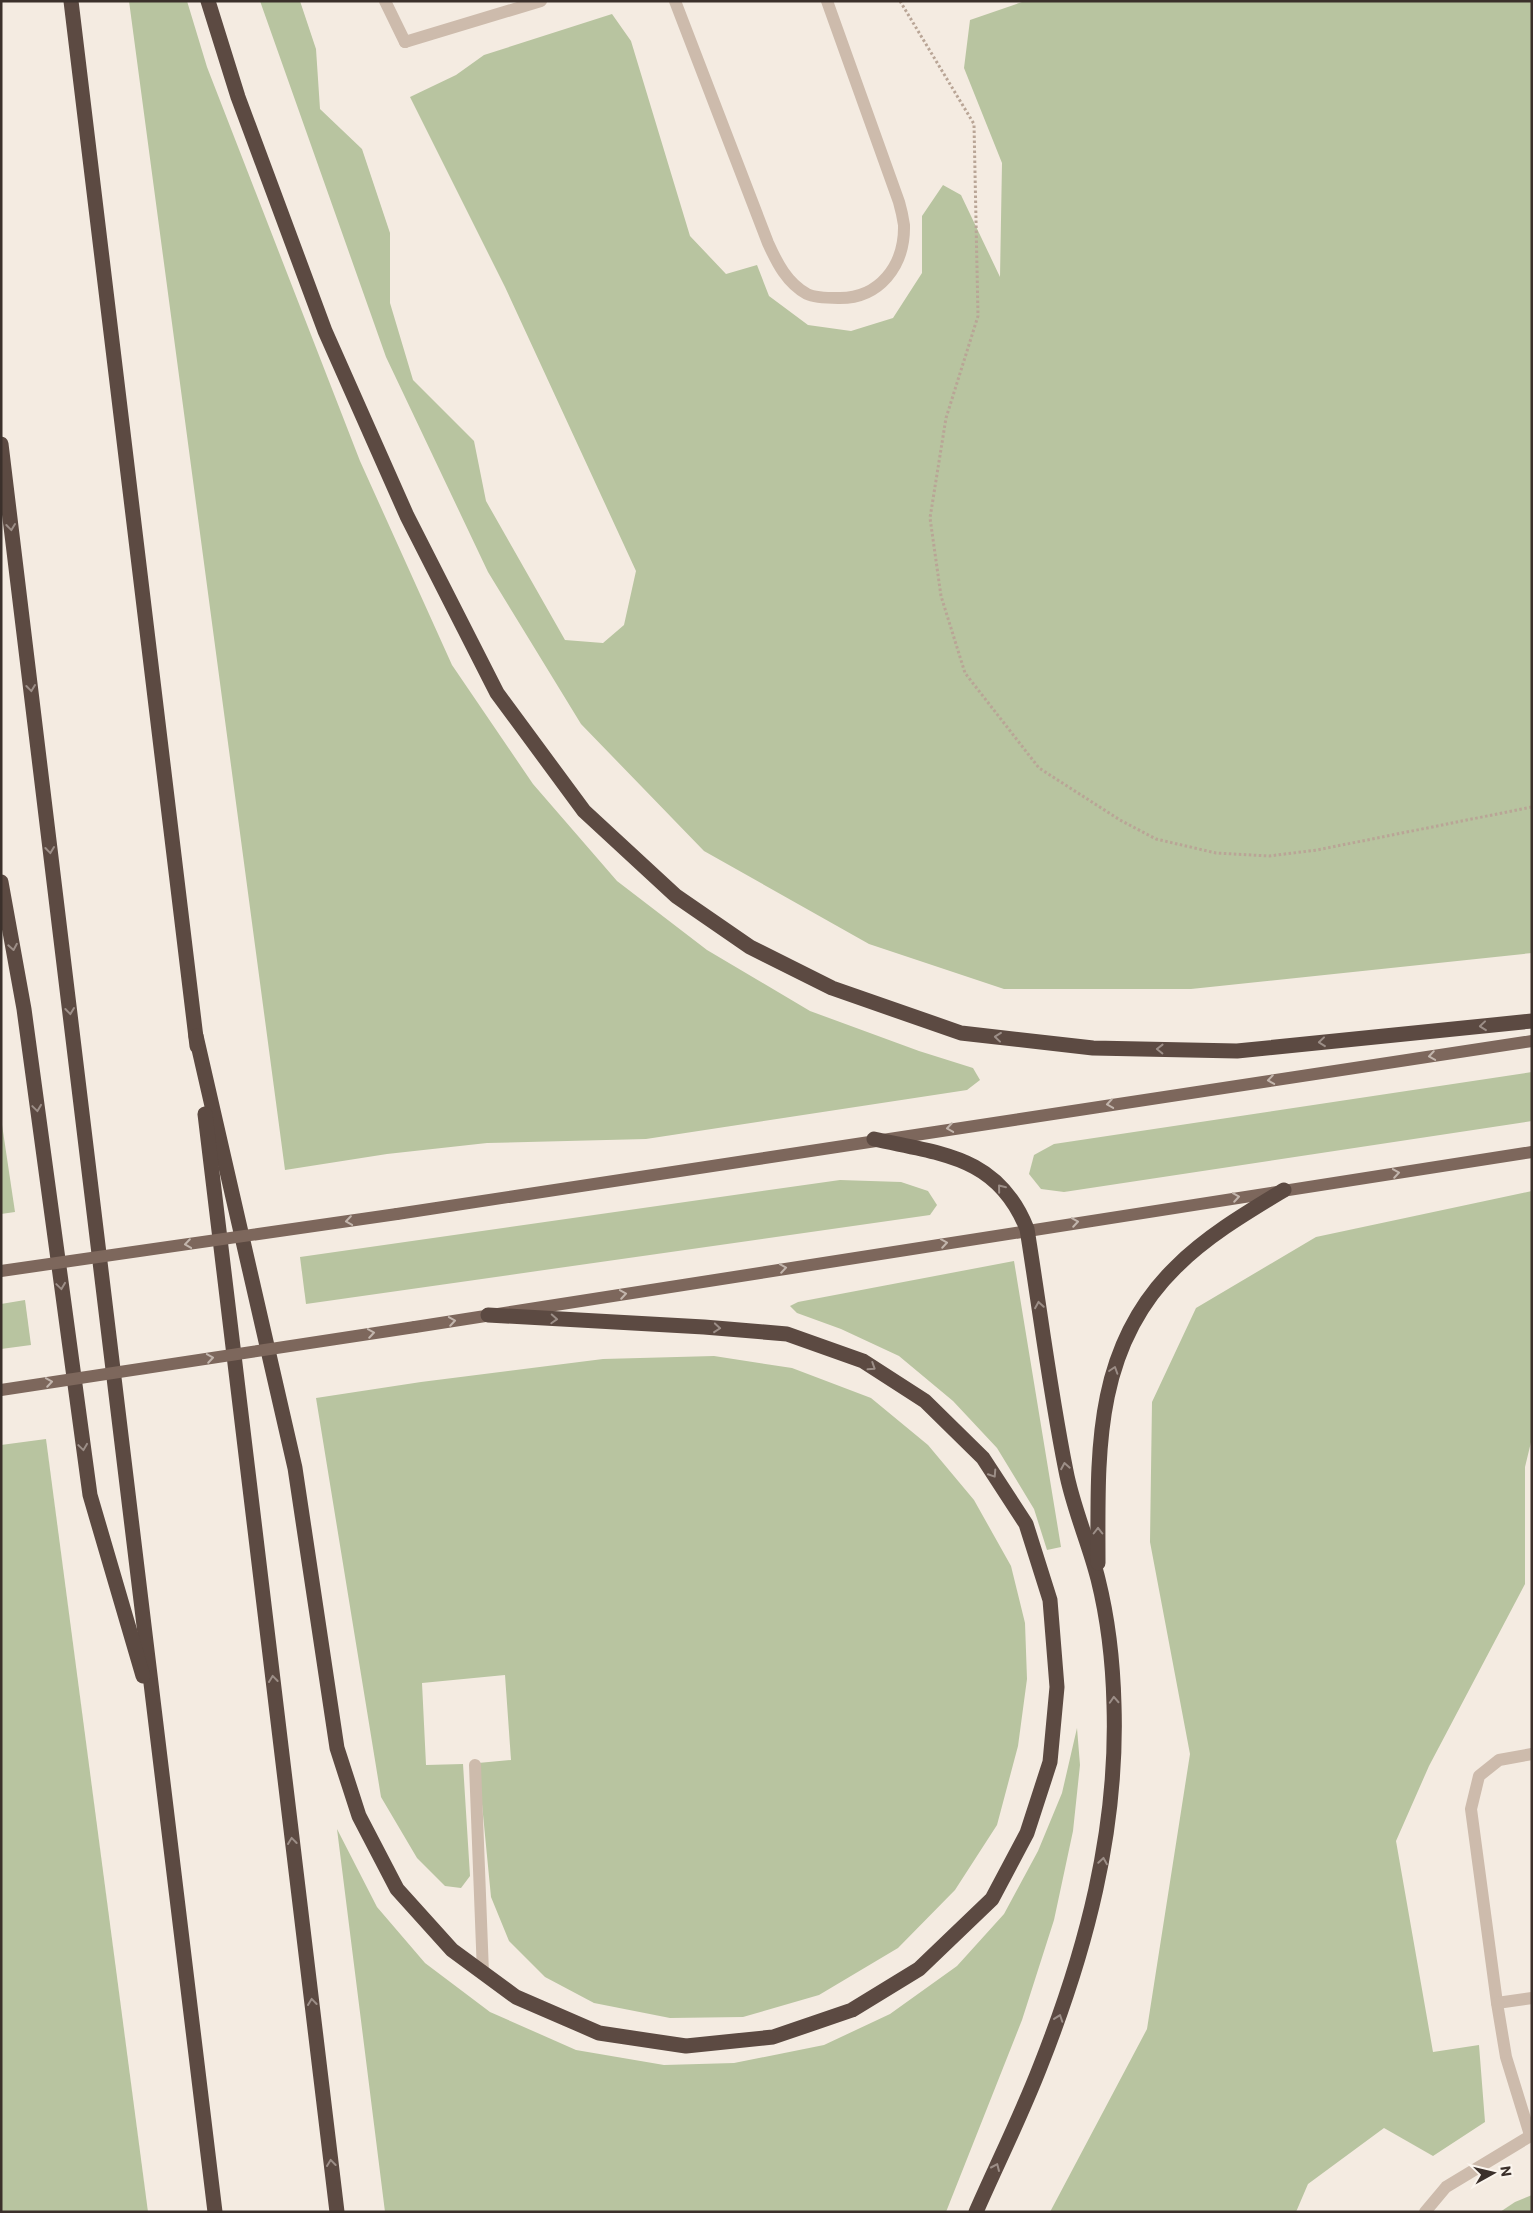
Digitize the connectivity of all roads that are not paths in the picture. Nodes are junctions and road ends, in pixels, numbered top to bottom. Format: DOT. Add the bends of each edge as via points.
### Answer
graph roads {
  1 [pos="71,1"];
  2 [pos="208,1"];
  3 [pos="385,1"];
  4 [pos="541,1"];
  5 [pos="674,1"];
  6 [pos="827,1"];
  7 [pos="1,444"];
  8 [pos="1,882"];
  9 [pos="1532,1021"];
  10 [pos="196,1036"];
  11 [pos="1532,1041"];
  12 [pos="874,1140"];
  13 [pos="1532,1152"];
  14 [pos="1284,1190"];
  15 [pos="1027,1230"];
  16 [pos="1,1272"];
  17 [pos="488,1315"];
  18 [pos="1,1390"];
  19 [pos="1098,1580"];
  20 [pos="155,1716"];
  21 [pos="1532,1754"];
  22 [pos="475,1764"];
  23 [pos="483,1973"];
  24 [pos="1532,1998"];
  25 [pos="1498,2003"];
  26 [pos="1531,2135"];
  27 [pos="215,2212"];
  28 [pos="337,2212"];
  29 [pos="976,2212"];
  30 [pos="1425,2212"];
  1 -- 10 [label="highway"];
  9 -- 2 [label="highway, one-way" via="1237,1051 1093,1048 961,1033 832,988 750,946 676,896 584,811 497,693 407,516 325,331 238,97"];
  3 -- 4 [label="street" via="405,42"];
  5 -- 6 [label="street" via="782,272 808,295 853,298 882,283 894,269 904,225 899,202"];
  7 -- 20 [label="highway, one-way"];
  8 -- 20 [label="highway, one-way" via="24,1009 90,1495"];
  10 -- 23 [label="highway" via="295,1468 337,1748 359,1816 397,1889 452,1950"];
  28 -- 10 [label="highway, one-way"];
  11 -- 12 [label="main road, one-way"];
  15 -- 12 [label="highway, one-way" via="1022,1217 998,1184 966,1161"];
  12 -- 16 [label="main road, one-way, bridge"];
  14 -- 13 [label="main road, one-way"];
  15 -- 14 [label="main road, one-way"];
  19 -- 14 [label="highway, one-way" via="1101,1425 1107,1393 1128,1335 1141,1310 1175,1268 1206,1242"];
  17 -- 15 [label="main road, one-way"];
  19 -- 15 [label="highway, one-way" via="1066,1473"];
  18 -- 17 [label="main road, one-way, bridge"];
  17 -- 23 [label="highway, one-way" via="787,1334 863,1361 925,1401 983,1458 1026,1524 1050,1600 1058,1687 1050,1762 1027,1833 992,1899 919,1969 852,2010 773,2037 686,2046 599,2033 516,1997"];
  29 -- 19 [label="highway, one-way" via="1040,2070 1086,1937 1102,1868 1112,1789 1114,1705 1108,1632"];
  20 -- 27 [label="highway"];
  21 -- 25 [label="street" via="1499,1760 1479,1776 1471,1809"];
  22 -- 23 [label="street"];
  24 -- 25 [label="street"];
  25 -- 26 [label="street" via="1506,2057"];
  26 -- 30 [label="street" via="1446,2187"];
}
